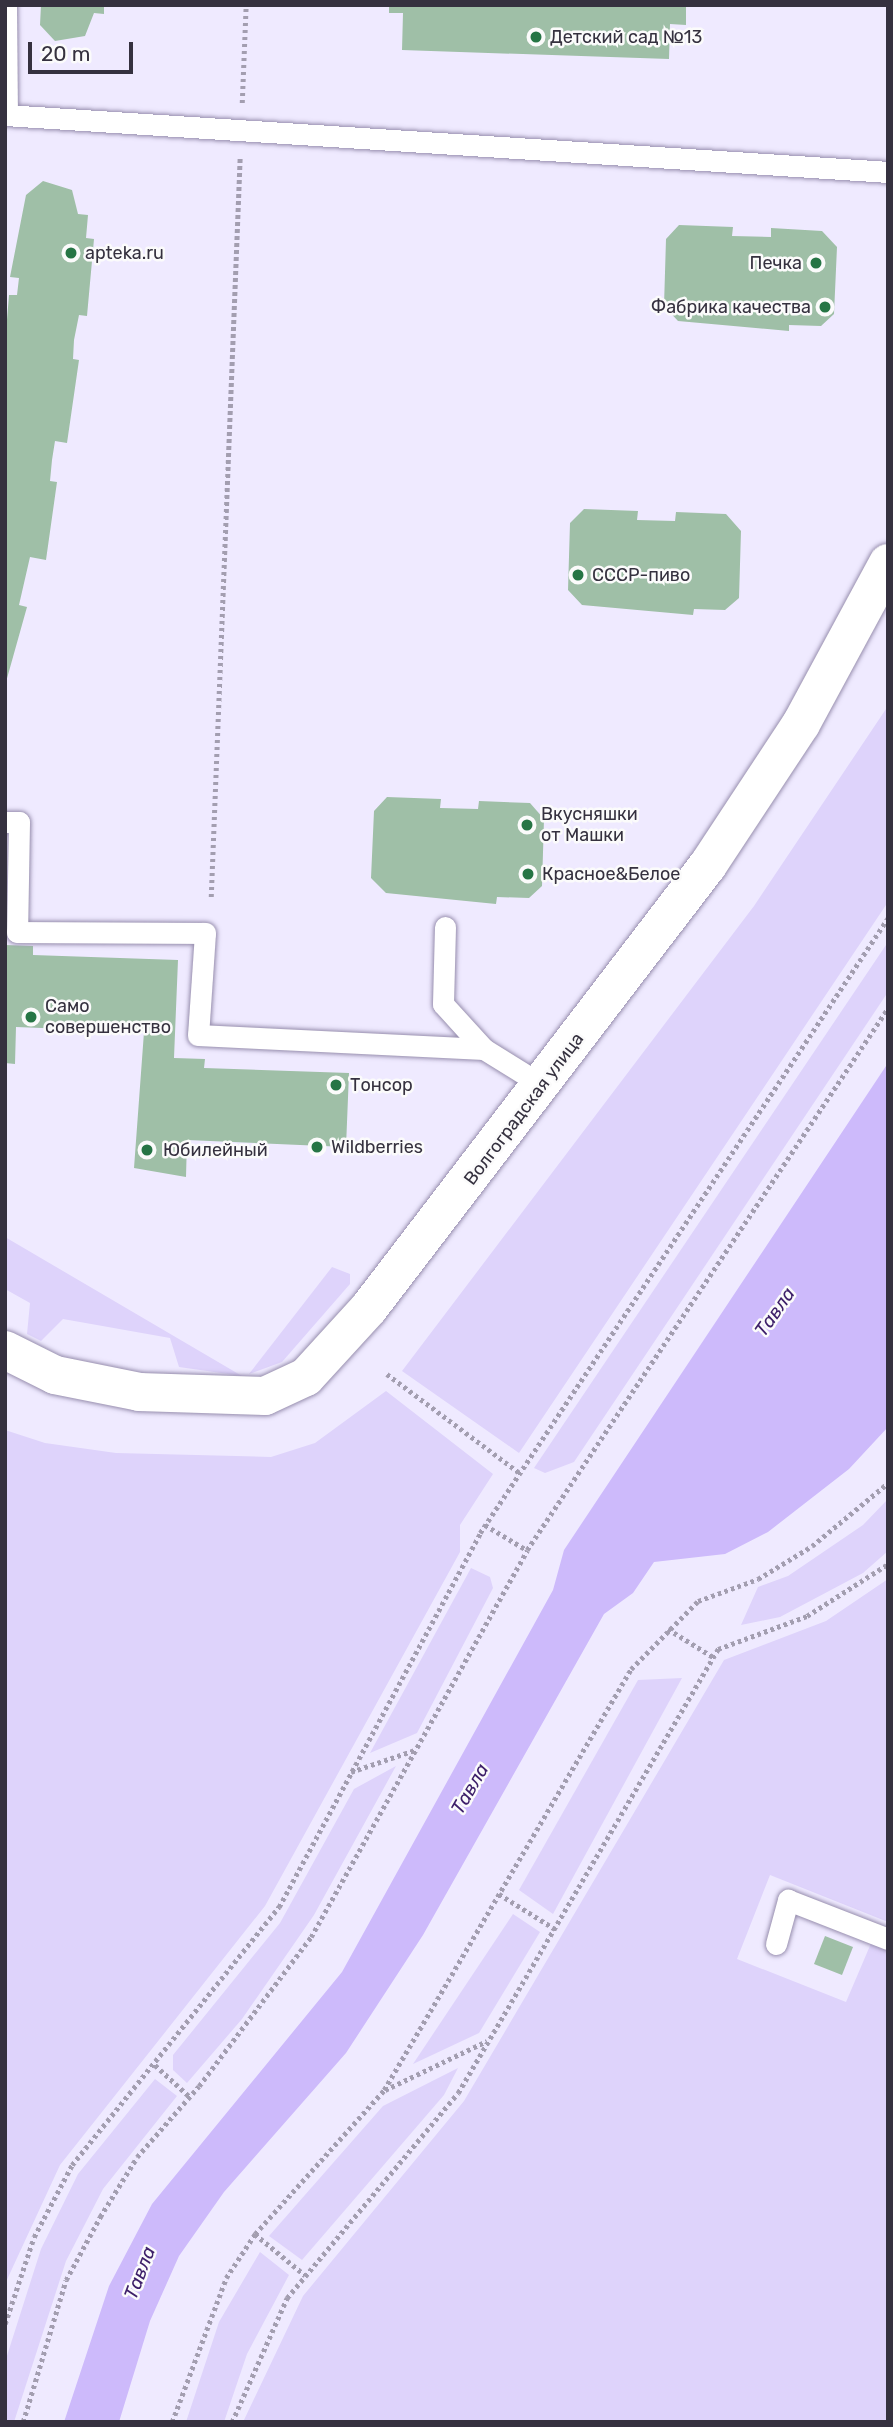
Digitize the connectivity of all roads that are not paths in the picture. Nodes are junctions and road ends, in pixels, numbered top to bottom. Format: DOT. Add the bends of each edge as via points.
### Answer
graph roads {
  1 [pos="6,5"];
  2 [pos="6,115"];
  3 [pos="888,172"];
  4 [pos="888,562"];
  5 [pos="5,822"];
  6 [pos="445,927"];
  7 [pos="484,1049"];
  8 [pos="542,1085"];
  9 [pos="5,1350"];
  10 [pos="888,1939"];
  11 [pos="776,1944"];
  1 -- 2 [label="lane"];
  2 -- 3 [label="lane"];
  4 -- 8 [label="street, Волгоградская улица" via="801,724 708,865"];
  5 -- 7 [label="lane" via="19,822 18,932 205,933 198,1035"];
  6 -- 7 [label="lane" via="443,1004"];
  7 -- 8 [label="lane"];
  8 -- 9 [label="street, Волгоградская улица" via="369,1308 306,1377 265,1396 139,1392 55,1375"];
  10 -- 11 [label="lane" via="788,1900"];
}
